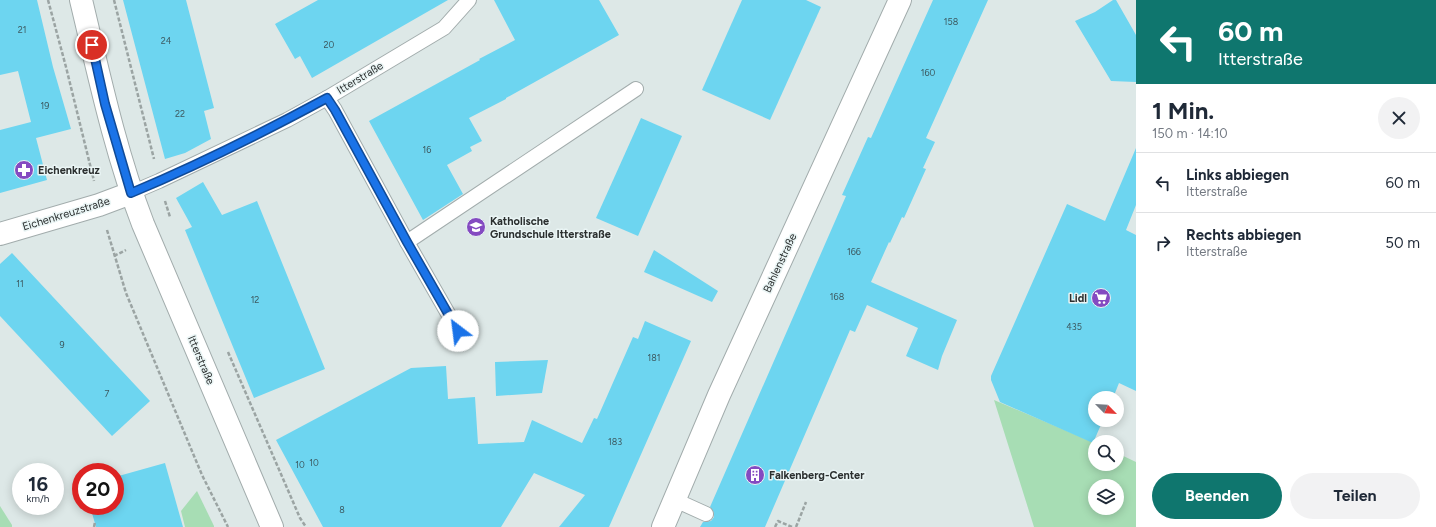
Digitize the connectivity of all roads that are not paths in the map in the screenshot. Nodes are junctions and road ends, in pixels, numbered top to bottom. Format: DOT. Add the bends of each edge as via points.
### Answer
graph roads {
  1 [pos="81,0"];
  2 [pos="469,0"];
  3 [pos="900,0"];
  4 [pos="636,89"];
  5 [pos="327,98"];
  6 [pos="131,193"];
  7 [pos="0,234"];
  8 [pos="407,242"];
  9 [pos="458,331"];
  10 [pos="675,500"];
  11 [pos="706,514"];
  12 [pos="272,527"];
  13 [pos="663,527"];
  1 -- 6 [label="street, Itterstraße" via="105,104"];
  2 -- 5 [label="lane, Itterstraße" via="444,28"];
  3 -- 10 [label="street, Bahlenstraße" via="719,395"];
  4 -- 8 [label="lane"];
  5 -- 6 [label="lane, Itterstraße" via="287,120"];
  5 -- 8 [label="lane"];
  6 -- 7 [label="street, Eichenkreuzstraße"];
  6 -- 12 [label="street, Itterstraße"];
  8 -- 9 [label="lane"];
  10 -- 11 [label="lane"];
  10 -- 13 [label="street, Bahlenstraße"];
}
